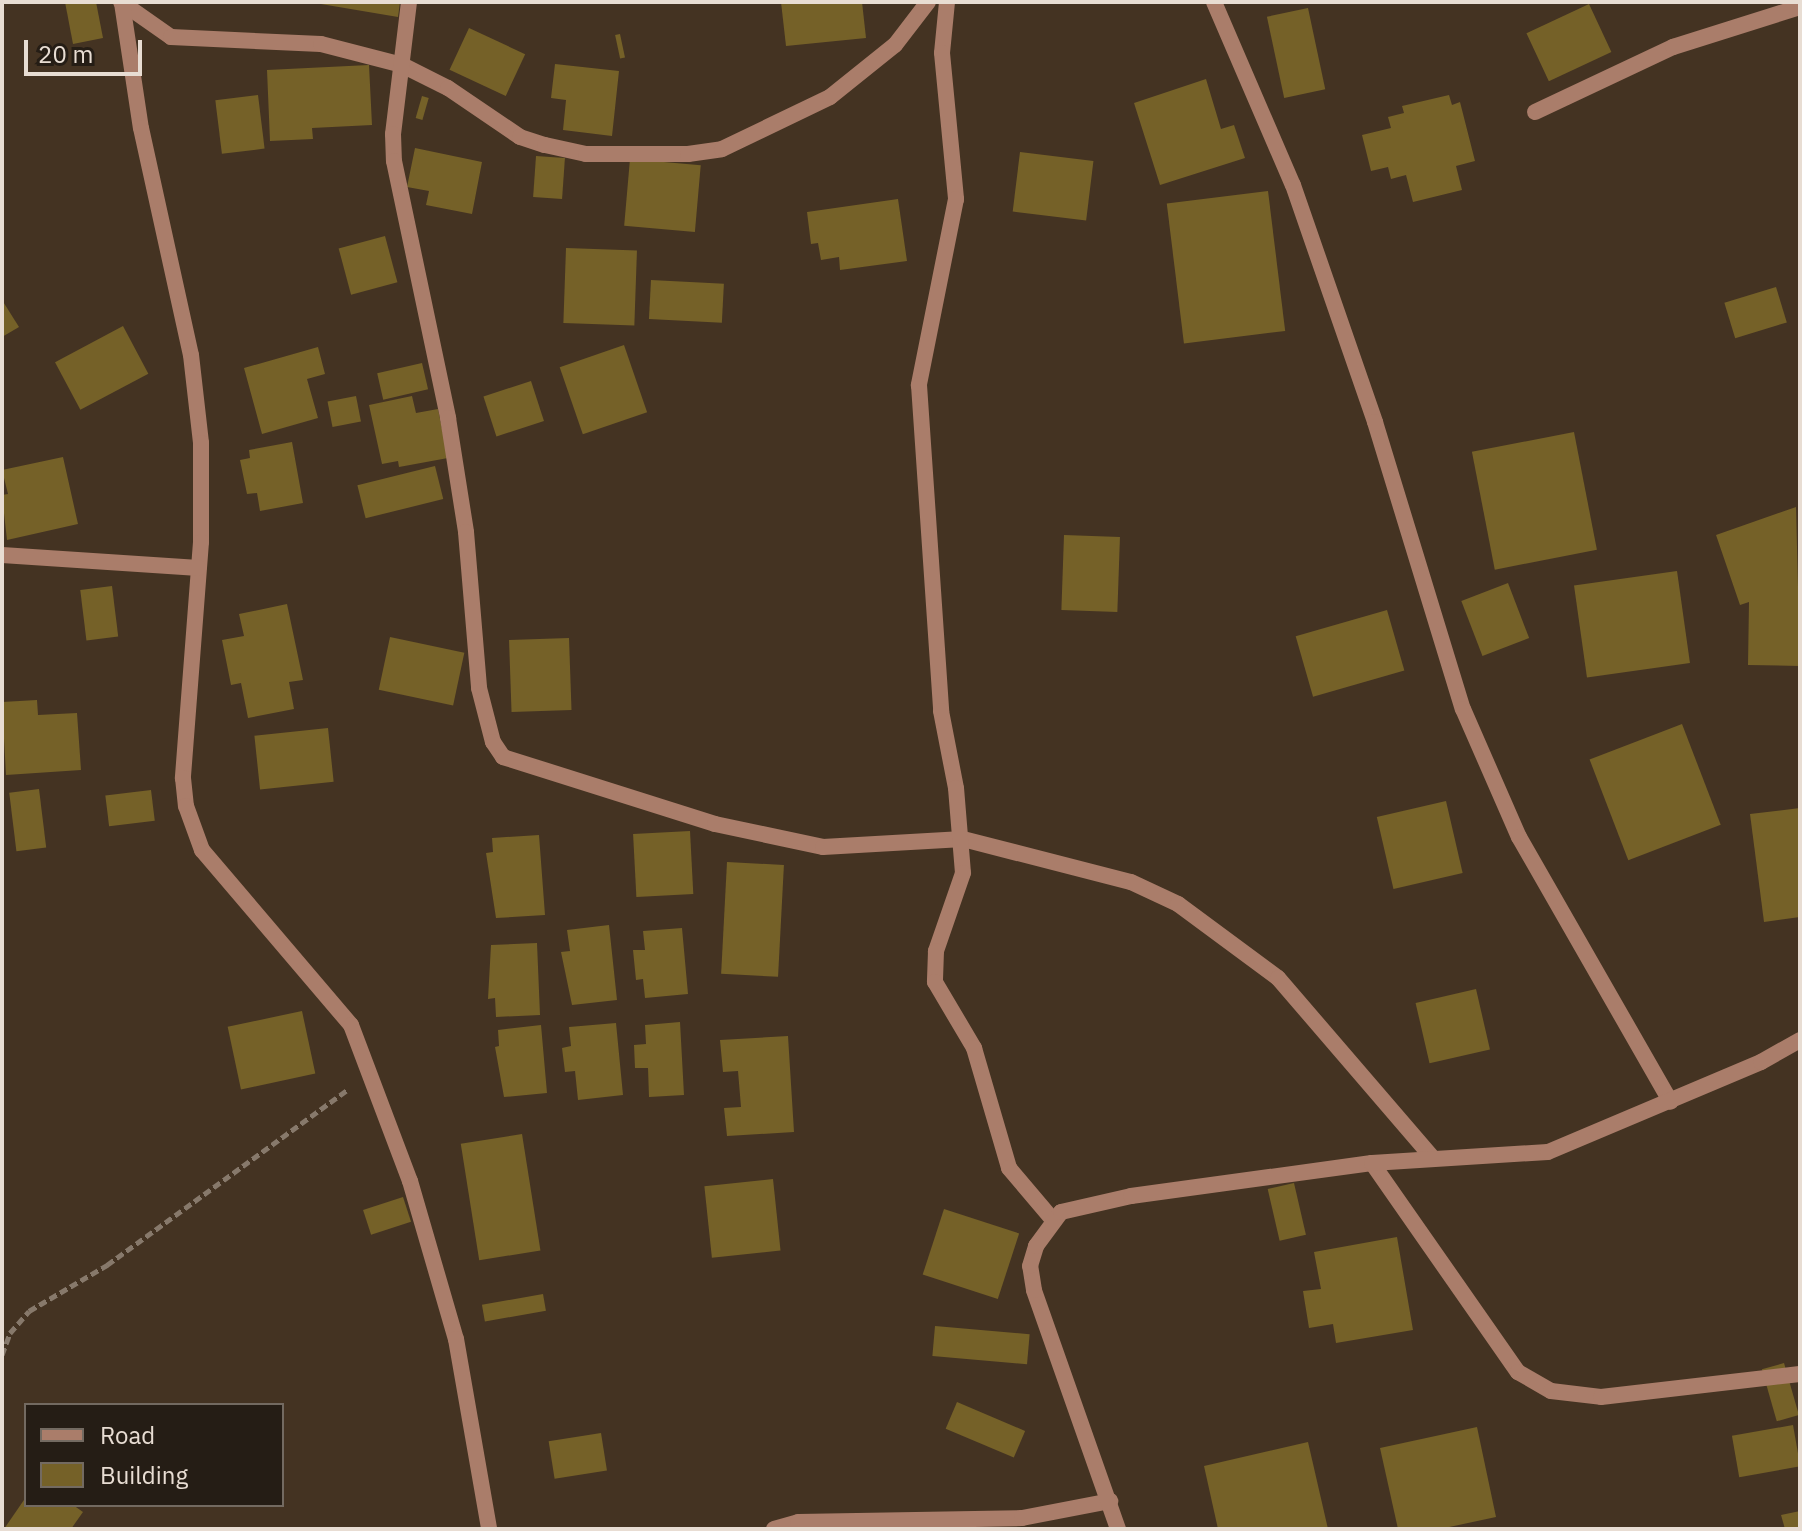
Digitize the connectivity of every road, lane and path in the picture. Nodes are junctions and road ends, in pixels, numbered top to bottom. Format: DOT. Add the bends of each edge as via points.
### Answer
graph roads {
  1 [pos="121,2"];
  2 [pos="409,2"];
  3 [pos="928,2"];
  4 [pos="947,2"];
  5 [pos="1214,2"];
  6 [pos="1800,7"];
  7 [pos="402,65"];
  8 [pos="1535,112"];
  9 [pos="2,555"];
  10 [pos="199,568"];
  11 [pos="963,839"];
  12 [pos="1800,1040"];
  13 [pos="368,1074"];
  14 [pos="1671,1102"];
  15 [pos="1433,1158"];
  16 [pos="1372,1163"];
  17 [pos="1053,1220"];
  18 [pos="2,1355"];
  19 [pos="1800,1374"];
  20 [pos="1110,1501"];
  21 [pos="489,1529"];
  22 [pos="774,1529"];
  23 [pos="1118,1529"];
  1 -- 7 [label="street" via="171,37 245,45 321,44"];
  1 -- 10 [label="street" via="141,128 191,355 201,443"];
  2 -- 7 [label="street"];
  3 -- 7 [label="street" via="895,45 858,79 782,122 704,153 586,154 545,145 520,137 448,88"];
  4 -- 11 [label="street" via="942,53 956,199 919,385 941,711"];
  5 -- 14 [label="street" via="1293,185 1375,422 1463,709 1519,837"];
  6 -- 8 [label="street" via="1673,47"];
  7 -- 11 [label="street" via="394,161 448,418 466,532 479,688 497,750 511,762 715,824 823,847"];
  9 -- 10 [label="street"];
  10 -- 13 [label="street" via="183,778 192,830 239,899 338,1004"];
  11 -- 15 [label="street" via="1131,882 1178,904 1278,978"];
  11 -- 17 [label="street" via="963,873 936,951 935,982 974,1048 1009,1168"];
  12 -- 14 [label="street"];
  13 -- 18 [label="path" via="197,1202 29,1311 10,1333"];
  13 -- 21 [label="street" via="410,1181 456,1339"];
  14 -- 15 [label="street" via="1548,1152"];
  15 -- 16 [label="street"];
  16 -- 17 [label="street" via="1077,1204"];
  16 -- 19 [label="street" via="1518,1372 1551,1391 1601,1397"];
  17 -- 20 [label="street" via="1030,1266 1034,1290"];
  20 -- 22 [label="street" via="1022,1518 798,1522"];
  20 -- 23 [label="street"];
}
